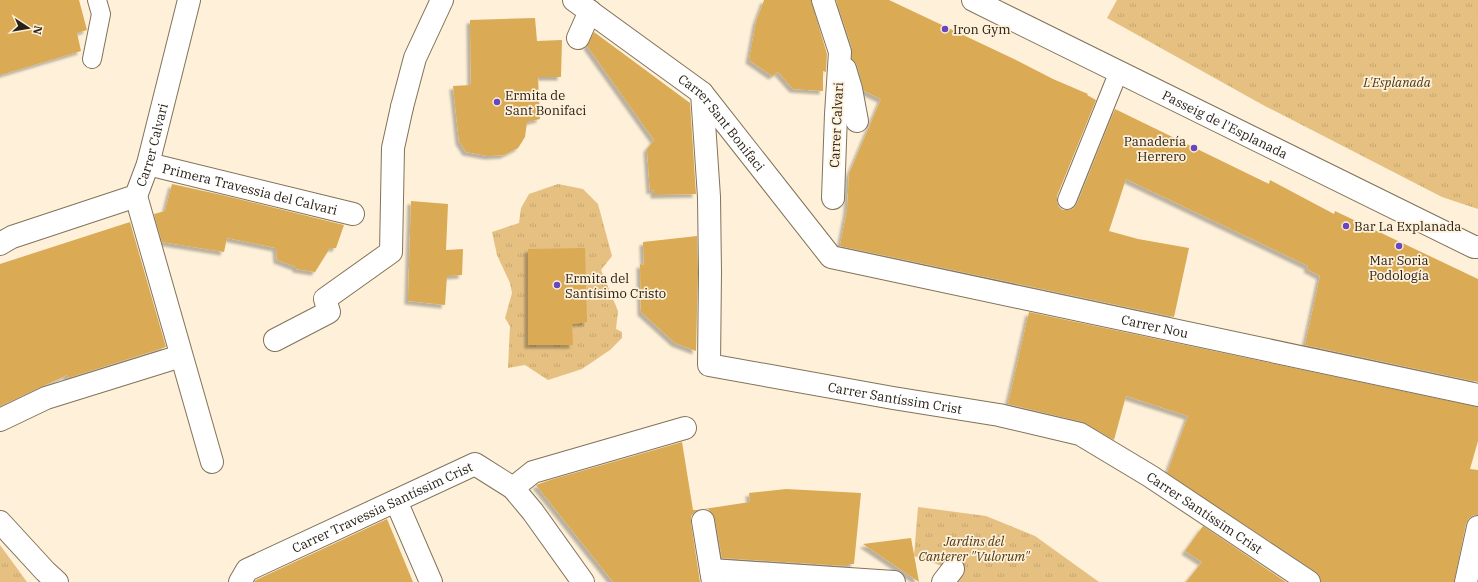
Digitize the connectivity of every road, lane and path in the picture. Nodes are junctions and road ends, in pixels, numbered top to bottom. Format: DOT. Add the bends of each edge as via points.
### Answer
graph roads {
  1 [pos="97,0"];
  2 [pos="189,0"];
  3 [pos="442,0"];
  4 [pos="823,0"];
  5 [pos="974,0"];
  6 [pos="582,6"];
  7 [pos="578,38"];
  8 [pos="840,52"];
  9 [pos="92,59"];
  10 [pos="1119,71"];
  11 [pos="702,93"];
  12 [pos="857,121"];
  13 [pos="148,164"];
  14 [pos="136,196"];
  15 [pos="833,198"];
  16 [pos="1067,200"];
  17 [pos="353,214"];
  18 [pos="0,244"];
  19 [pos="1478,247"];
  20 [pos="832,257"];
  21 [pos="275,340"];
  22 [pos="181,356"];
  23 [pos="1478,395"];
  24 [pos="0,420"];
  25 [pos="685,428"];
  26 [pos="212,462"];
  27 [pos="512,488"];
  28 [pos="396,501"];
  29 [pos="703,521"];
  30 [pos="0,522"];
  31 [pos="1477,532"];
  32 [pos="712,576"];
  33 [pos="57,582"];
  34 [pos="240,582"];
  35 [pos="431,582"];
  36 [pos="583,582"];
  37 [pos="894,582"];
  38 [pos="1309,582"];
  39 [pos="1466,582"];
  1 -- 9 [label="lane" via="101,14"];
  2 -- 13 [label="street, Carrer Calvari"];
  3 -- 21 [label="street" via="414,58 393,148 391,252 325,299 329,312"];
  4 -- 8 [label="street, Carrer Calvari"];
  5 -- 10 [label="street, Passeig de l'Esplanada"];
  6 -- 7 [label="street, Carrer Sant Bonifaci"];
  6 -- 11 [label="street, Carrer Sant Bonifaci"];
  8 -- 12 [label="street, Carrer Calvari"];
  8 -- 15 [label="street, Carrer Calvari"];
  10 -- 16 [label="lane"];
  10 -- 19 [label="street, Passeig de l'Esplanada"];
  11 -- 20 [label="street, Carrer Sant Bonifaci"];
  11 -- 38 [label="street, Carrer Santíssim Crist" via="710,197 709,365 999,414 1080,434 1150,476"];
  13 -- 14 [label="street, Carrer Calvari"];
  13 -- 17 [label="street, Primera Travessia del Calvari"];
  14 -- 18 [label="street, Carrer Calvari" via="12,237"];
  14 -- 22 [label="street"];
  20 -- 23 [label="street, Carrer Nou"];
  22 -- 24 [label="street" via="46,398"];
  22 -- 26 [label="street"];
  25 -- 27 [label="street" via="533,472"];
  27 -- 28 [label="street, Carrer Travessia Santíssim Crist" via="475,464"];
  27 -- 36 [label="street" via="533,512"];
  28 -- 34 [label="street, Carrer Travessia Santíssim Crist" via="247,570"];
  28 -- 35 [label="street"];
  29 -- 32 [label="street"];
  30 -- 33 [label="street"];
  31 -- 39 [label="street"];
  32 -- 37 [label="street"];
}
